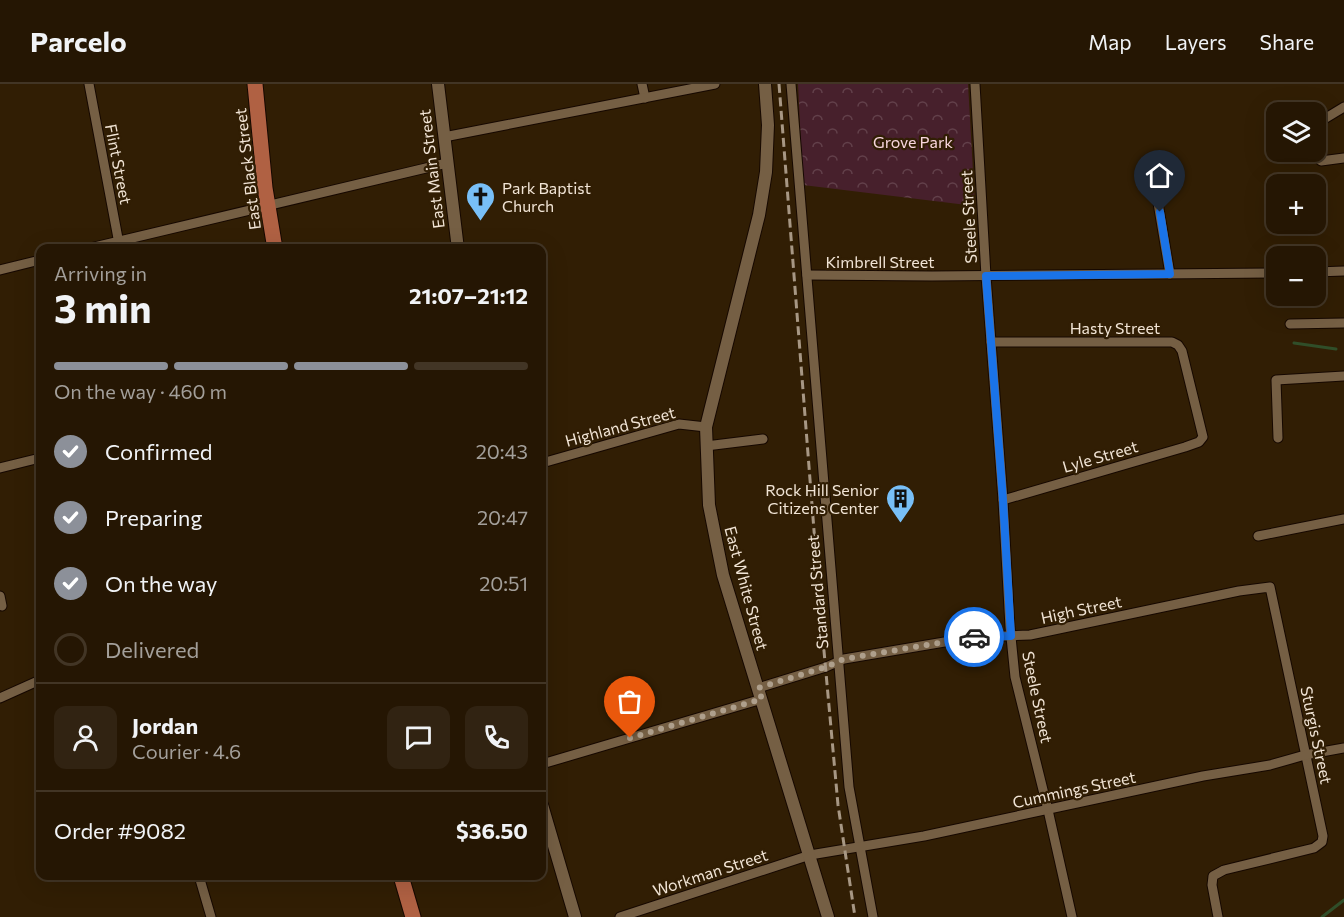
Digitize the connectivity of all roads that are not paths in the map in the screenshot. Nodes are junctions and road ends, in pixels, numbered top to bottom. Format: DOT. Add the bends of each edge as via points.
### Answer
graph roads {
  1 [pos="89,84"];
  2 [pos="255,84"];
  3 [pos="438,84"];
  4 [pos="642,84"];
  5 [pos="715,84"];
  6 [pos="765,84"];
  7 [pos="792,84"];
  8 [pos="975,84"];
  9 [pos="645,98"];
  10 [pos="1344,107"];
  11 [pos="1326,118"];
  12 [pos="444,138"];
  13 [pos="1344,158"];
  14 [pos="1326,160"];
  15 [pos="447,163"];
  16 [pos="1154,179"];
  17 [pos="268,205"];
  18 [pos="119,244"];
  19 [pos="123,244"];
  20 [pos="274,244"];
  21 [pos="457,244"];
  22 [pos="36,261"];
  23 [pos="0,270"];
  24 [pos="1344,271"];
  25 [pos="1326,272"];
  26 [pos="1266,273"];
  27 [pos="1170,274"];
  28 [pos="807,275"];
  29 [pos="986,276"];
  30 [pos="1344,323"];
  31 [pos="1290,324"];
  32 [pos="991,342"];
  33 [pos="1344,376"];
  34 [pos="706,427"];
  35 [pos="1203,437"];
  36 [pos="1278,438"];
  37 [pos="763,439"];
  38 [pos="706,446"];
  39 [pos="36,460"];
  40 [pos="546,462"];
  41 [pos="0,468"];
  42 [pos="1003,500"];
  43 [pos="1344,519"];
  44 [pos="1258,536"];
  45 [pos="1270,587"];
  46 [pos="1011,636"];
  47 [pos="838,662"];
  48 [pos="36,682"];
  49 [pos="760,693"];
  50 [pos="0,698"];
  51 [pos="1344,748"];
  52 [pos="1305,755"];
  53 [pos="546,763"];
  54 [pos="1048,810"];
  55 [pos="546,819"];
  56 [pos="860,848"];
  57 [pos="810,855"];
  58 [pos="200,880"];
  59 [pos="402,880"];
  60 [pos="211,917"];
  61 [pos="413,917"];
  62 [pos="575,917"];
  63 [pos="620,917"];
  64 [pos="828,917"];
  65 [pos="873,917"];
  66 [pos="1072,917"];
  67 [pos="1218,917"];
  1 -- 18 [label="street, Flint Street"];
  2 -- 17 [label="main road, East Black Street"];
  3 -- 12 [label="street, East Main Street"];
  4 -- 9 [label="street"];
  5 -- 9 [label="street"];
  6 -- 34 [label="street, East White Street" via="765,183"];
  7 -- 28 [label="street, Standard Street"];
  8 -- 29 [label="street, Steele Street"];
  9 -- 12 [label="street"];
  10 -- 11 [label="street"];
  12 -- 15 [label="street, East Main Street"];
  13 -- 14 [label="street"];
  15 -- 17 [label="street"];
  15 -- 21 [label="street, East Main Street"];
  16 -- 27 [label="street"];
  17 -- 19 [label="street"];
  17 -- 20 [label="main road, East Black Street"];
  22 -- 23 [label="street"];
  24 -- 25 [label="street"];
  26 -- 27 [label="street, Kimbrell Street"];
  27 -- 29 [label="street, Kimbrell Street"];
  28 -- 29 [label="street, Kimbrell Street"];
  28 -- 47 [label="street, Standard Street"];
  29 -- 32 [label="street, Steele Street"];
  30 -- 31 [label="street"];
  32 -- 35 [label="street, Hasty Street" via="1172,342 1182,351"];
  32 -- 42 [label="street, Steele Street"];
  33 -- 36 [label="street" via="1276,380"];
  34 -- 38 [label="street, East White Street"];
  34 -- 40 [label="street, Highland Street" via="679,424"];
  35 -- 42 [label="street, Lyle Street" via="1185,447"];
  37 -- 38 [label="street"];
  38 -- 49 [label="street, East White Street" via="715,540"];
  39 -- 41 [label="street"];
  42 -- 46 [label="street, Steele Street"];
  43 -- 44 [label="street"];
  45 -- 46 [label="street, High Street"];
  45 -- 52 [label="street, Sturgis Street"];
  46 -- 47 [label="street, High Street" via="974,637"];
  46 -- 54 [label="street, Steele Street" via="1015,677"];
  47 -- 49 [label="street, High Street"];
  47 -- 56 [label="street, Standard Street" via="849,787"];
  48 -- 50 [label="street"];
  49 -- 53 [label="street, High Street"];
  49 -- 57 [label="street, East White Street"];
  51 -- 52 [label="street, Cummings Street"];
  52 -- 54 [label="street, Cummings Street"];
  52 -- 67 [label="street, Sturgis Street" via="1323,830 1322,842 1314,848 1216,873 1212,885"];
  54 -- 56 [label="street, Cummings Street"];
  54 -- 66 [label="street, Steele Street"];
  55 -- 62 [label="street"];
  56 -- 57 [label="street, Cummings Street"];
  56 -- 65 [label="street, Standard Street"];
  57 -- 63 [label="street, Workman Street"];
  57 -- 64 [label="street, East White Street"];
  58 -- 60 [label="street"];
  59 -- 61 [label="main road"];
}
